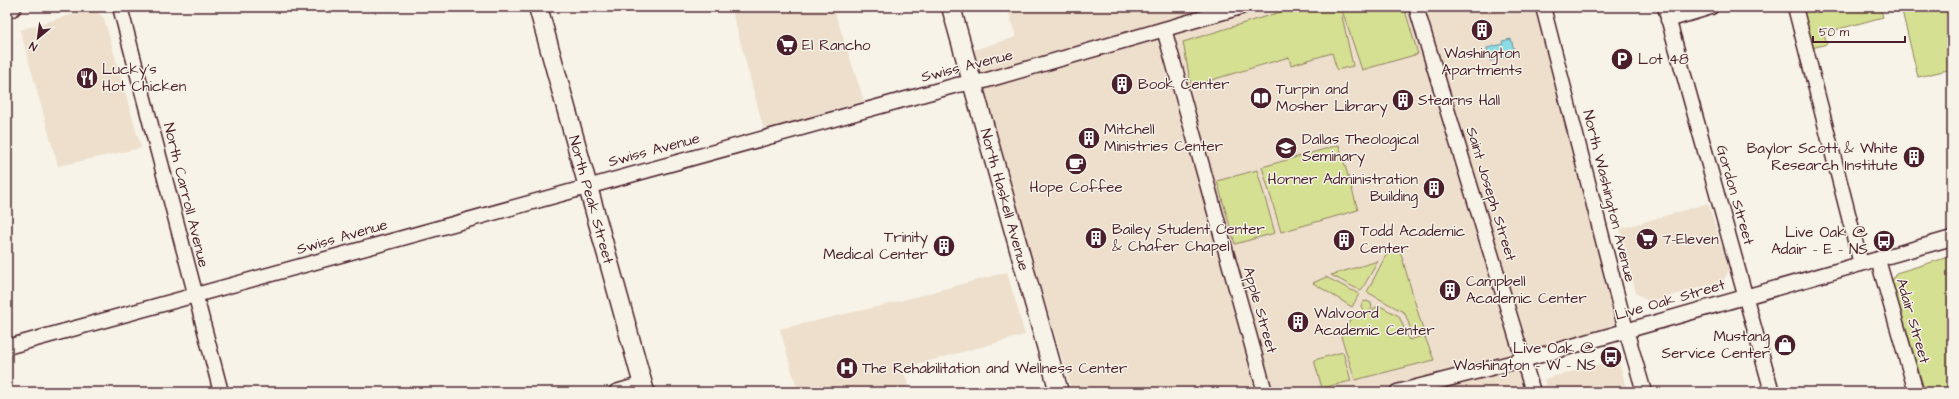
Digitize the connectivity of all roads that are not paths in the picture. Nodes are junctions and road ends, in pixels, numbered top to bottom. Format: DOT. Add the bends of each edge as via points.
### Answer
graph roads {
  1 [pos="12,7"];
  2 [pos="120,7"];
  3 [pos="538,7"];
  4 [pos="951,7"];
  5 [pos="1241,7"];
  6 [pos="1416,7"];
  7 [pos="1544,7"];
  8 [pos="1712,7"];
  9 [pos="1796,7"];
  10 [pos="7,8"];
  11 [pos="1667,14"];
  12 [pos="1164,29"];
  13 [pos="972,83"];
  14 [pos="588,186"];
  15 [pos="1952,238"];
  16 [pos="1878,260"];
  17 [pos="1861,264"];
  18 [pos="195,295"];
  19 [pos="1746,297"];
  20 [pos="1626,330"];
  21 [pos="7,347"];
  22 [pos="1523,360"];
  23 [pos="644,388"];
  24 [pos="221,392"];
  25 [pos="616,392"];
  26 [pos="1059,392"];
  27 [pos="1265,392"];
  28 [pos="1397,392"];
  29 [pos="1533,392"];
  30 [pos="1644,392"];
  31 [pos="1772,392"];
  32 [pos="1916,392"];
  1 -- 10 [label="main road"];
  2 -- 18 [label="street, North Carroll Avenue"];
  3 -- 14 [label="main road, North Peak Street"];
  4 -- 13 [label="main road, North Haskell Avenue"];
  5 -- 12 [label="street, Swiss Avenue"];
  6 -- 22 [label="street, Saint Joseph Street"];
  7 -- 20 [label="street, North Washington Avenue"];
  8 -- 11 [label="street"];
  9 -- 17 [label="street"];
  11 -- 19 [label="street, Gordon Street"];
  12 -- 13 [label="street, Swiss Avenue"];
  12 -- 27 [label="street, Apple Street"];
  13 -- 14 [label="street, Swiss Avenue" via="950,86"];
  13 -- 26 [label="main road, North Haskell Avenue"];
  14 -- 18 [label="street, Swiss Avenue"];
  14 -- 23 [label="main road, North Peak Street"];
  15 -- 16 [label="street, Live Oak Street"];
  16 -- 17 [label="street, Live Oak Street"];
  16 -- 32 [label="street, Adair Street"];
  17 -- 19 [label="street, Live Oak Street"];
  18 -- 21 [label="street, Swiss Avenue"];
  18 -- 24 [label="street, North Carroll Avenue"];
  19 -- 20 [label="street, Live Oak Street"];
  19 -- 31 [label="street, Gordon Street"];
  20 -- 22 [label="street, Live Oak Street"];
  20 -- 30 [label="street, North Washington Avenue"];
  22 -- 28 [label="street, Live Oak Street"];
  22 -- 29 [label="street, Saint Joseph Street"];
  23 -- 25 [label="street"];
}
